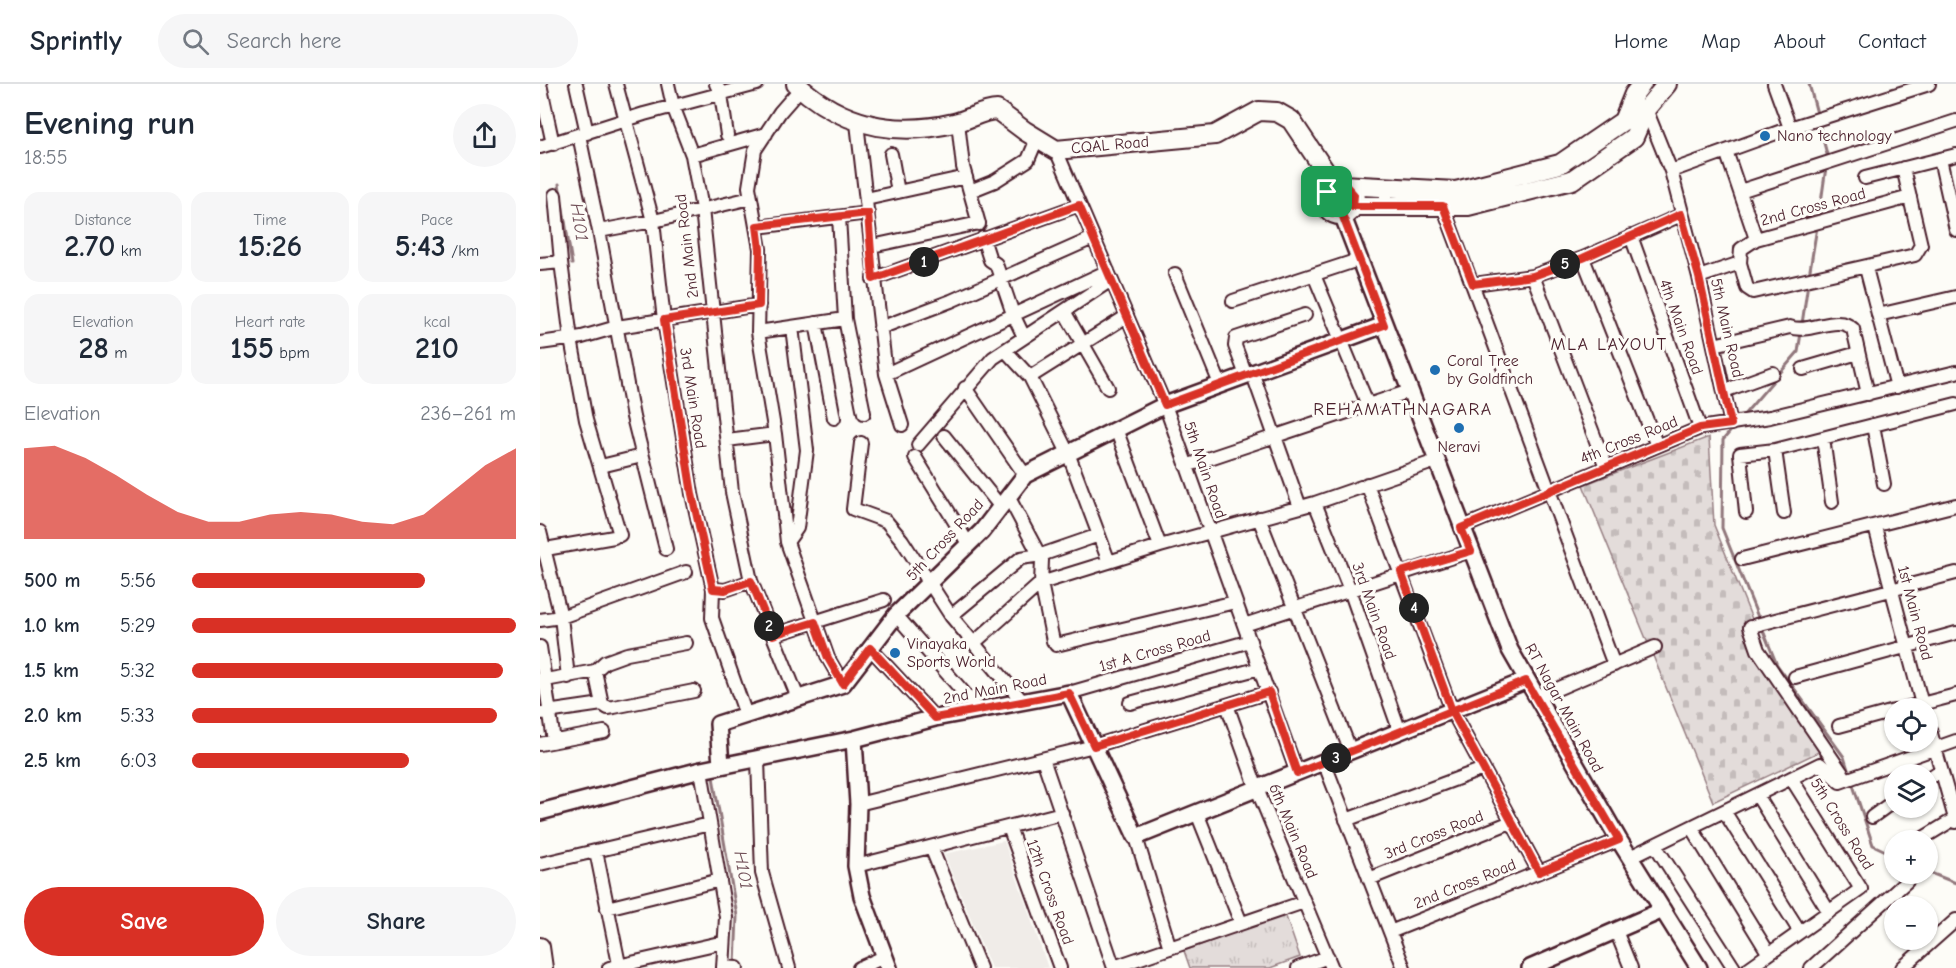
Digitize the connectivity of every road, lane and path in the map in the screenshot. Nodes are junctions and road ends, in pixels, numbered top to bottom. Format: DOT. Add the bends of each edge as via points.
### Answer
graph roads {
  1 [pos="540,84"];
  2 [pos="576,84"];
  3 [pos="616,84"];
  4 [pos="668,84"];
  5 [pos="757,84"];
  6 [pos="1642,84"];
  7 [pos="1667,84"];
  8 [pos="1774,84"];
  9 [pos="1929,84"];
  10 [pos="798,86"];
  11 [pos="718,89"];
  12 [pos="673,106"];
  13 [pos="1646,109"];
  14 [pos="625,120"];
  15 [pos="1956,121"];
  16 [pos="958,122"];
  17 [pos="857,123"];
  18 [pos="1790,128"];
  19 [pos="583,134"];
  20 [pos="766,134"];
  21 [pos="727,135"];
  22 [pos="1037,139"];
  23 [pos="553,144"];
  24 [pos="540,147"];
  25 [pos="1056,150"];
  26 [pos="1726,151"];
  27 [pos="891,154"];
  28 [pos="692,155"];
  29 [pos="1956,155"];
  30 [pos="1940,159"];
  31 [pos="1904,168"];
  32 [pos="1671,171"];
  33 [pos="966,177"];
  34 [pos="1864,178"];
  35 [pos="1336,187"];
  36 [pos="970,191"];
  37 [pos="1740,191"];
  38 [pos="898,192"];
  39 [pos="555,195"];
  40 [pos="751,198"];
  41 [pos="1910,198"];
  42 [pos="866,199"];
  43 [pos="1079,205"];
  44 [pos="1443,206"];
  45 [pos="702,209"];
  46 [pos="1347,210"];
  47 [pos="868,213"];
  48 [pos="1681,214"];
  49 [pos="839,217"];
  50 [pos="653,221"];
  51 [pos="757,226"];
  52 [pos="1956,230"];
  53 [pos="599,231"];
  54 [pos="1631,236"];
  55 [pos="983,238"];
  56 [pos="1093,238"];
  57 [pos="1756,239"];
  58 [pos="872,246"];
  59 [pos="540,257"];
  60 [pos="1583,258"];
  61 [pos="1358,260"];
  62 [pos="561,262"];
  63 [pos="1740,263"];
  64 [pos="540,264"];
  65 [pos="1866,268"];
  66 [pos="1175,274"];
  67 [pos="1314,275"];
  68 [pos="1110,276"];
  69 [pos="1533,276"];
  70 [pos="1699,277"];
  71 [pos="1001,278"];
  72 [pos="873,279"];
  73 [pos="1473,284"];
  74 [pos="1956,297"];
  75 [pos="1233,301"];
  76 [pos="759,305"];
  77 [pos="1064,312"];
  78 [pos="712,313"];
  79 [pos="1013,314"];
  80 [pos="1305,315"];
  81 [pos="1878,315"];
  82 [pos="1127,316"];
  83 [pos="845,319"];
  84 [pos="664,320"];
  85 [pos="816,323"];
  86 [pos="1384,325"];
  87 [pos="616,327"];
  88 [pos="792,327"];
  89 [pos="880,328"];
  90 [pos="758,332"];
  91 [pos="1024,337"];
  92 [pos="570,339"];
  93 [pos="1341,340"];
  94 [pos="540,343"];
  95 [pos="1083,344"];
  96 [pos="1714,345"];
  97 [pos="1005,350"];
  98 [pos="1858,353"];
  99 [pos="1803,369"];
  100 [pos="1956,372"];
  101 [pos="1773,373"];
  102 [pos="886,374"];
  103 [pos="1249,374"];
  104 [pos="1030,377"];
  105 [pos="1220,384"];
  106 [pos="1897,387"];
  107 [pos="965,388"];
  108 [pos="1108,388"];
  109 [pos="1410,391"];
  110 [pos="1724,392"];
  111 [pos="1868,394"];
  112 [pos="1956,404"];
  113 [pos="1165,405"];
  114 [pos="1368,405"];
  115 [pos="864,413"];
  116 [pos="834,418"];
  117 [pos="1736,423"];
  118 [pos="902,425"];
  119 [pos="1873,425"];
  120 [pos="1700,428"];
  121 [pos="1116,429"];
  122 [pos="775,434"];
  123 [pos="944,436"];
  124 [pos="1275,436"];
  125 [pos="1823,438"];
  126 [pos="727,440"];
  127 [pos="861,442"];
  128 [pos="1657,446"];
  129 [pos="1775,450"];
  130 [pos="1068,453"];
  131 [pos="642,456"];
  132 [pos="1436,461"];
  133 [pos="601,466"];
  134 [pos="1186,466"];
  135 [pos="1606,467"];
  136 [pos="1025,475"];
  137 [pos="1367,484"];
  138 [pos="1884,484"];
  139 [pos="1551,489"];
  140 [pos="1004,501"];
  141 [pos="1832,502"];
  142 [pos="1315,503"];
  143 [pos="1956,505"];
  144 [pos="1300,507"];
  145 [pos="1746,512"];
  146 [pos="1784,513"];
  147 [pos="1259,518"];
  148 [pos="1875,527"];
  149 [pos="1461,528"];
  150 [pos="540,532"];
  151 [pos="1210,534"];
  152 [pos="1099,535"];
  153 [pos="787,542"];
  154 [pos="969,545"];
  155 [pos="1160,546"];
  156 [pos="666,549"];
  157 [pos="542,550"];
  158 [pos="1471,551"];
  159 [pos="1041,555"];
  160 [pos="1742,559"];
  161 [pos="1109,562"];
  162 [pos="686,572"];
  163 [pos="1401,572"];
  164 [pos="1956,573"];
  165 [pos="751,581"];
  166 [pos="931,583"];
  167 [pos="1041,583"];
  168 [pos="713,589"];
  169 [pos="1350,590"];
  170 [pos="1892,590"];
  171 [pos="884,600"];
  172 [pos="1235,603"];
  173 [pos="1295,608"];
  174 [pos="896,615"];
  175 [pos="951,616"];
  176 [pos="561,617"];
  177 [pos="540,620"];
  178 [pos="815,622"];
  179 [pos="1244,625"];
  180 [pos="1956,633"];
  181 [pos="773,635"];
  182 [pos="1250,641"];
  183 [pos="686,643"];
  184 [pos="974,643"];
  185 [pos="1907,645"];
  186 [pos="540,647"];
  187 [pos="1655,647"];
  188 [pos="870,648"];
  189 [pos="1614,665"];
  190 [pos="1260,668"];
  191 [pos="595,671"];
  192 [pos="568,677"];
  193 [pos="1795,677"];
  194 [pos="543,681"];
  195 [pos="1526,681"];
  196 [pos="843,684"];
  197 [pos="694,691"];
  198 [pos="1269,692"];
  199 [pos="1069,693"];
  200 [pos="1956,695"];
  201 [pos="798,698"];
  202 [pos="1536,698"];
  203 [pos="1921,698"];
  204 [pos="1938,701"];
  205 [pos="1023,702"];
  206 [pos="1130,703"];
  207 [pos="602,704"];
  208 [pos="1227,705"];
  209 [pos="979,710"];
  210 [pos="1452,711"];
  211 [pos="545,712"];
  212 [pos="1884,714"];
  213 [pos="746,715"];
  214 [pos="935,718"];
  215 [pos="1839,726"];
  216 [pos="604,732"];
  217 [pos="1400,732"];
  218 [pos="854,739"];
  219 [pos="554,741"];
  220 [pos="1956,741"];
  221 [pos="540,744"];
  222 [pos="1094,746"];
  223 [pos="1938,746"];
  224 [pos="1351,752"];
  225 [pos="1920,752"];
  226 [pos="1936,752"];
  227 [pos="1043,759"];
  228 [pos="759,760"];
  229 [pos="1324,762"];
  230 [pos="721,765"];
  231 [pos="1483,769"];
  232 [pos="701,770"];
  233 [pos="1941,770"];
  234 [pos="1938,772"];
  235 [pos="1297,773"];
  236 [pos="1853,777"];
  237 [pos="1791,778"];
  238 [pos="1257,789"];
  239 [pos="1757,795"];
  240 [pos="858,804"];
  241 [pos="1884,808"];
  242 [pos="1724,811"];
  243 [pos="540,812"];
  244 [pos="1062,813"];
  245 [pos="1197,813"];
  246 [pos="1872,817"];
  247 [pos="1956,819"];
  248 [pos="1346,820"];
  249 [pos="1511,822"];
  250 [pos="710,824"];
  251 [pos="1009,826"];
  252 [pos="1692,827"];
  253 [pos="1937,830"];
  254 [pos="1136,837"];
  255 [pos="1619,840"];
  256 [pos="1655,845"];
  257 [pos="931,847"];
  258 [pos="596,851"];
  259 [pos="1629,858"];
  260 [pos="540,864"];
  261 [pos="856,866"];
  262 [pos="1539,872"];
  263 [pos="1369,879"];
  264 [pos="720,880"];
  265 [pos="1904,884"];
  266 [pos="1304,902"];
  267 [pos="607,908"];
  268 [pos="1663,910"];
  269 [pos="1829,912"];
  270 [pos="1956,920"];
  271 [pos="1241,923"];
  272 [pos="1616,931"];
  273 [pos="1390,932"];
  274 [pos="1800,932"];
  275 [pos="724,942"];
  276 [pos="540,947"];
  277 [pos="1170,948"];
  278 [pos="1769,954"];
  279 [pos="886,963"];
  280 [pos="1330,963"];
  281 [pos="1552,964"];
  282 [pos="614,966"];
  283 [pos="736,967"];
  284 [pos="1114,967"];
  285 [pos="543,968"];
  286 [pos="723,968"];
  287 [pos="789,968"];
  288 [pos="859,968"];
  289 [pos="980,968"];
  290 [pos="1060,968"];
  291 [pos="1298,968"];
  292 [pos="1404,968"];
  293 [pos="1530,968"];
  294 [pos="1631,968"];
  295 [pos="1699,968"];
  296 [pos="1734,968"];
  297 [pos="1749,968"];
  298 [pos="1810,968"];
  299 [pos="1902,968"];
  1 -- 23 [label="street"];
  2 -- 19 [label="street"];
  3 -- 14 [label="street, 3rd Main Road"];
  4 -- 12 [label="street, 2nd Main Road"];
  5 -- 11 [label="street"];
  6 -- 35 [label="main road" via="1623,121 1560,164 1456,191"];
  7 -- 13 [label="main road"];
  8 -- 18 [label="street"];
  9 -- 18 [label="street"];
  10 -- 17 [label="main road, CQAL Road"];
  10 -- 20 [label="street"];
  11 -- 12 [label="street"];
  11 -- 21 [label="street"];
  12 -- 14 [label="street"];
  12 -- 28 [label="street, 2nd Main Road"];
  13 -- 32 [label="street"];
  13 -- 44 [label="main road" via="1634,137 1572,180 1468,206"];
  14 -- 19 [label="street"];
  14 -- 50 [label="street, 3rd Main Road"];
  15 -- 37 [label="street"];
  16 -- 17 [label="main road, CQAL Road" via="904,131"];
  16 -- 22 [label="main road, CQAL Road" via="997,110"];
  16 -- 33 [label="street"];
  17 -- 42 [label="street"];
  18 -- 26 [label="street"];
  19 -- 23 [label="street"];
  19 -- 53 [label="street"];
  20 -- 28 [label="street"];
  20 -- 40 [label="street" via="754,150"];
  22 -- 25 [label="main road, CQAL Road"];
  22 -- 36 [label="street" via="1028,160"];
  23 -- 24 [label="street"];
  25 -- 35 [label="main road, CQAL Road" via="1215,135 1259,111 1277,112 1291,120"];
  25 -- 43 [label="street, 5th Main Road"];
  26 -- 32 [label="street"];
  26 -- 37 [label="street"];
  27 -- 38 [label="street"];
  28 -- 45 [label="street, 2nd Main Road"];
  29 -- 30 [label="street"];
  30 -- 31 [label="street"];
  30 -- 52 [label="street"];
  31 -- 34 [label="street"];
  31 -- 41 [label="street"];
  32 -- 48 [label="street, 5th Main Road"];
  33 -- 36 [label="street"];
  33 -- 38 [label="street"];
  35 -- 46 [label="main road" via="1350,188 1354,195"];
  35 -- 46 [label="main road" via="1325,196 1326,206 1332,213"];
  36 -- 58 [label="street" via="979,223"];
  37 -- 57 [label="street"];
  38 -- 42 [label="street"];
  39 -- 62 [label="street"];
  40 -- 45 [label="street"];
  40 -- 51 [label="street"];
  41 -- 57 [label="street, 2nd Cross Road"];
  41 -- 65 [label="street" via="1920,251"];
  42 -- 47 [label="street"];
  43 -- 55 [label="street"];
  43 -- 56 [label="street, 5th Main Road"];
  44 -- 46 [label="main road"];
  44 -- 73 [label="street"];
  45 -- 50 [label="street"];
  45 -- 78 [label="street, 2nd Main Road"];
  46 -- 61 [label="street, RT Nagar Main Road"];
  47 -- 49 [label="street"];
  47 -- 58 [label="street"];
  48 -- 54 [label="street"];
  48 -- 70 [label="street, 5th Main Road"];
  49 -- 51 [label="street"];
  49 -- 83 [label="street"];
  50 -- 53 [label="street"];
  50 -- 84 [label="street, 3rd Main Road"];
  51 -- 76 [label="street"];
  53 -- 87 [label="street"];
  54 -- 60 [label="street"];
  54 -- 120 [label="street, 4th Main Road"];
  55 -- 71 [label="street"];
  55 -- 72 [label="street"];
  56 -- 68 [label="street, 5th Main Road"];
  56 -- 71 [label="street"];
  57 -- 63 [label="street, 2nd Cross Road" via="1741,249"];
  58 -- 72 [label="street"];
  59 -- 64 [label="street"];
  60 -- 69 [label="street"];
  60 -- 128 [label="street"];
  61 -- 67 [label="street"];
  61 -- 86 [label="street, RT Nagar Main Road"];
  62 -- 64 [label="street"];
  62 -- 92 [label="street"];
  63 -- 65 [label="street" via="1747,288 1754,292"];
  63 -- 70 [label="street"];
  65 -- 81 [label="street"];
  66 -- 105 [label="street"];
  67 -- 75 [label="street"];
  67 -- 93 [label="street"];
  68 -- 77 [label="street"];
  68 -- 79 [label="street"];
  68 -- 82 [label="street, 5th Main Road"];
  69 -- 73 [label="street"];
  69 -- 135 [label="street"];
  70 -- 96 [label="street, 5th Main Road"];
  71 -- 79 [label="street"];
  71 -- 89 [label="street"];
  72 -- 89 [label="street"];
  73 -- 139 [label="street"];
  74 -- 81 [label="street"];
  76 -- 78 [label="street"];
  76 -- 90 [label="street"];
  77 -- 91 [label="street"];
  77 -- 95 [label="street"];
  78 -- 84 [label="street"];
  78 -- 126 [label="street, 2nd Main Road"];
  79 -- 91 [label="street"];
  79 -- 102 [label="street"];
  80 -- 103 [label="street" via="1236,338 1235,346"];
  81 -- 106 [label="street"];
  82 -- 95 [label="street"];
  82 -- 113 [label="street, 5th Main Road"];
  83 -- 85 [label="street"];
  83 -- 115 [label="street"];
  84 -- 87 [label="street"];
  84 -- 168 [label="street, 3rd Main Road" via="692,494"];
  85 -- 88 [label="street"];
  85 -- 116 [label="street"];
  86 -- 93 [label="street, 5th Cross Road"];
  86 -- 109 [label="street, RT Nagar Main Road"];
  87 -- 92 [label="street"];
  87 -- 131 [label="street"];
  88 -- 90 [label="street"];
  88 -- 153 [label="street" via="807,450 797,528"];
  89 -- 102 [label="street"];
  90 -- 122 [label="street"];
  91 -- 97 [label="street"];
  92 -- 94 [label="street"];
  92 -- 133 [label="street" via="586,420"];
  93 -- 103 [label="street, 5th Cross Road"];
  93 -- 114 [label="street"];
  95 -- 104 [label="street"];
  95 -- 108 [label="street"];
  96 -- 98 [label="street" via="1790,327 1803,329 1841,323 1853,329"];
  96 -- 110 [label="street, 5th Main Road"];
  97 -- 104 [label="street"];
  97 -- 107 [label="street"];
  98 -- 99 [label="street"];
  98 -- 111 [label="street"];
  100 -- 106 [label="street, 4th Cross Road"];
  101 -- 110 [label="street"];
  102 -- 118 [label="street"];
  103 -- 105 [label="street, 5th Cross Road"];
  103 -- 124 [label="street"];
  104 -- 130 [label="street"];
  105 -- 113 [label="street, 5th Cross Road"];
  106 -- 111 [label="street, 4th Cross Road"];
  107 -- 136 [label="street"];
  107 -- 154 [label="street" via="916,451"];
  109 -- 114 [label="street"];
  109 -- 132 [label="street, RT Nagar Main Road"];
  110 -- 117 [label="street, 5th Main Road"];
  111 -- 117 [label="street, 4th Cross Road"];
  112 -- 119 [label="street"];
  113 -- 121 [label="street, 5th Cross Road"];
  113 -- 134 [label="street, 5th Main Road"];
  114 -- 124 [label="street"];
  117 -- 120 [label="street, 4th Cross Road"];
  119 -- 125 [label="street"];
  119 -- 138 [label="street"];
  120 -- 128 [label="street, 4th Cross Road"];
  121 -- 130 [label="street, 5th Cross Road"];
  121 -- 155 [label="street"];
  122 -- 126 [label="street"];
  122 -- 153 [label="street"];
  123 -- 140 [label="street"];
  124 -- 134 [label="street"];
  124 -- 144 [label="street"];
  125 -- 129 [label="street"];
  125 -- 141 [label="street"];
  126 -- 165 [label="street, 2nd Main Road" via="732,492"];
  127 -- 166 [label="street" via="853,508 886,521"];
  128 -- 135 [label="street, 4th Cross Road"];
  129 -- 145 [label="street" via="1740,454"];
  129 -- 146 [label="street"];
  130 -- 136 [label="street, 5th Cross Road"];
  130 -- 152 [label="street"];
  131 -- 133 [label="street"];
  131 -- 156 [label="street"];
  132 -- 137 [label="street"];
  132 -- 149 [label="street, RT Nagar Main Road"];
  133 -- 157 [label="street" via="617,536"];
  134 -- 151 [label="street, 5th Main Road"];
  135 -- 139 [label="street, 4th Cross Road"];
  136 -- 140 [label="street, 5th Cross Road"];
  137 -- 142 [label="street"];
  137 -- 163 [label="street"];
  139 -- 149 [label="street, 4th Cross Road"];
  139 -- 189 [label="street"];
  140 -- 154 [label="street, 5th Cross Road"];
  140 -- 159 [label="street"];
  142 -- 144 [label="street"];
  142 -- 169 [label="street, 3rd Main Road"];
  143 -- 148 [label="street"];
  144 -- 147 [label="street"];
  147 -- 151 [label="street"];
  147 -- 173 [label="street"];
  148 -- 160 [label="street"];
  148 -- 170 [label="street, 1st Main Road"];
  149 -- 158 [label="street, RT Nagar Main Road"];
  150 -- 157 [label="street"];
  151 -- 155 [label="street"];
  151 -- 172 [label="street, 5th Main Road"];
  152 -- 159 [label="street"];
  152 -- 161 [label="street"];
  153 -- 178 [label="street"];
  154 -- 166 [label="street, 5th Cross Road"];
  155 -- 161 [label="street"];
  157 -- 176 [label="street"];
  158 -- 163 [label="street"];
  158 -- 195 [label="street, RT Nagar Main Road" via="1510,651"];
  159 -- 167 [label="street"];
  159 -- 175 [label="street" via="1021,558"];
  161 -- 167 [label="street"];
  162 -- 176 [label="street"];
  163 -- 169 [label="street"];
  163 -- 210 [label="street"];
  164 -- 170 [label="street"];
  165 -- 168 [label="street" via="725,590"];
  165 -- 181 [label="street, 2nd Main Road"];
  166 -- 174 [label="street, 5th Cross Road"];
  166 -- 175 [label="street"];
  167 -- 172 [label="street" via="1056,645"];
  167 -- 184 [label="street"];
  168 -- 213 [label="street, 3rd Main Road" via="712,618"];
  169 -- 173 [label="street"];
  169 -- 217 [label="street, 3rd Main Road"];
  170 -- 185 [label="street, 1st Main Road"];
  170 -- 236 [label="street" via="1761,624 1758,650"];
  171 -- 178 [label="street"];
  172 -- 179 [label="street, 5th Main Road"];
  173 -- 179 [label="street"];
  173 -- 224 [label="street"];
  174 -- 188 [label="street, 5th Cross Road"];
  174 -- 209 [label="street"];
  175 -- 184 [label="street"];
  176 -- 177 [label="street"];
  176 -- 192 [label="street"];
  178 -- 181 [label="street"];
  178 -- 196 [label="street"];
  179 -- 182 [label="street, 5th Main Road"];
  180 -- 185 [label="street"];
  181 -- 201 [label="street, 2nd Main Road"];
  182 -- 190 [label="street, 5th Main Road"];
  182 -- 199 [label="street, 1st A Cross Road"];
  183 -- 191 [label="street" via="627,654 605,662"];
  184 -- 205 [label="street"];
  185 -- 193 [label="street"];
  185 -- 203 [label="street, 1st Main Road"];
  186 -- 194 [label="street"];
  187 -- 189 [label="street"];
  188 -- 196 [label="street, 5th Cross Road"];
  188 -- 214 [label="street"];
  189 -- 202 [label="street"];
  190 -- 198 [label="street, 5th Main Road"];
  190 -- 206 [label="street"];
  191 -- 192 [label="street"];
  191 -- 207 [label="street"];
  192 -- 194 [label="street"];
  194 -- 211 [label="street"];
  195 -- 202 [label="street, RT Nagar Main Road"];
  195 -- 210 [label="street"];
  196 -- 201 [label="street"];
  197 -- 207 [label="street" via="608,708"];
  198 -- 208 [label="street"];
  198 -- 235 [label="street, 5th Main Road"];
  199 -- 205 [label="street, 2nd Main Road"];
  199 -- 222 [label="street, 2nd Main Road"];
  200 -- 204 [label="street"];
  201 -- 213 [label="street"];
  202 -- 255 [label="street, RT Nagar Main Road"];
  205 -- 209 [label="street, 2nd Main Road"];
  207 -- 211 [label="street"];
  208 -- 222 [label="street"];
  208 -- 238 [label="street, 6th Main Road"];
  209 -- 214 [label="street, 2nd Main Road"];
  210 -- 217 [label="street"];
  210 -- 231 [label="street"];
  211 -- 219 [label="street"];
  212 -- 215 [label="street"];
  213 -- 230 [label="street" via="718,724"];
  214 -- 218 [label="street, 2nd Main Road"];
  216 -- 219 [label="street"];
  217 -- 224 [label="street"];
  218 -- 228 [label="street, 2nd Main Road"];
  218 -- 240 [label="street"];
  219 -- 221 [label="street"];
  220 -- 223 [label="street"];
  222 -- 227 [label="street"];
  222 -- 254 [label="street, 2nd Main Road"];
  224 -- 229 [label="street"];
  225 -- 236 [label="street"];
  226 -- 233 [label="street"];
  227 -- 240 [label="street"];
  227 -- 244 [label="street"];
  228 -- 230 [label="street, 2nd Main Road"];
  228 -- 287 [label="street" via="762,873"];
  229 -- 235 [label="street"];
  229 -- 248 [label="street"];
  230 -- 232 [label="street, 2nd Main Road"];
  231 -- 248 [label="street"];
  231 -- 249 [label="street"];
  232 -- 243 [label="street, 2nd Main Road"];
  232 -- 250 [label="street"];
  233 -- 234 [label="street"];
  233 -- 247 [label="street"];
  235 -- 238 [label="street"];
  236 -- 237 [label="street" via="1840,782 1820,764"];
  237 -- 239 [label="street"];
  237 -- 269 [label="street, 5th Cross Road" via="1861,889"];
  238 -- 245 [label="street"];
  238 -- 266 [label="street, 6th Main Road"];
  239 -- 242 [label="street"];
  239 -- 269 [label="street"];
  240 -- 261 [label="street"];
  241 -- 246 [label="street"];
  242 -- 252 [label="street"];
  242 -- 274 [label="street"];
  244 -- 251 [label="street"];
  244 -- 284 [label="street"];
  245 -- 254 [label="street"];
  245 -- 271 [label="street"];
  247 -- 253 [label="street"];
  248 -- 263 [label="street"];
  249 -- 262 [label="street"];
  249 -- 263 [label="street, 3rd Cross Road"];
  250 -- 258 [label="street"];
  250 -- 264 [label="street"];
  251 -- 257 [label="street"];
  251 -- 290 [label="street, 12th Cross Road"];
  252 -- 256 [label="street"];
  252 -- 278 [label="street"];
  254 -- 277 [label="street"];
  255 -- 259 [label="street, RT Nagar Main Road"];
  255 -- 262 [label="street, 2nd Cross Road"];
  256 -- 259 [label="street"];
  256 -- 296 [label="street"];
  257 -- 261 [label="street"];
  257 -- 289 [label="street"];
  258 -- 260 [label="street"];
  258 -- 267 [label="street"];
  259 -- 268 [label="street, RT Nagar Main Road"];
  261 -- 279 [label="street" via="862,896"];
  262 -- 273 [label="street, 2nd Cross Road"];
  263 -- 273 [label="street"];
  264 -- 267 [label="street"];
  264 -- 275 [label="street" via="726,917"];
  265 -- 298 [label="street"];
  266 -- 271 [label="street"];
  266 -- 280 [label="street, 6th Main Road"];
  267 -- 282 [label="street"];
  268 -- 272 [label="street"];
  268 -- 295 [label="street, RT Nagar Main Road"];
  269 -- 274 [label="street"];
  270 -- 299 [label="street"];
  271 -- 277 [label="street"];
  272 -- 281 [label="street"];
  272 -- 294 [label="street"];
  273 -- 292 [label="street"];
  274 -- 278 [label="street"];
  275 -- 282 [label="street"];
  275 -- 286 [label="street"];
  276 -- 285 [label="main road"];
  277 -- 284 [label="street"];
  278 -- 297 [label="street"];
  279 -- 288 [label="street"];
  280 -- 291 [label="street"];
  281 -- 293 [label="street"];
  283 -- 286 [label="street"];
}
